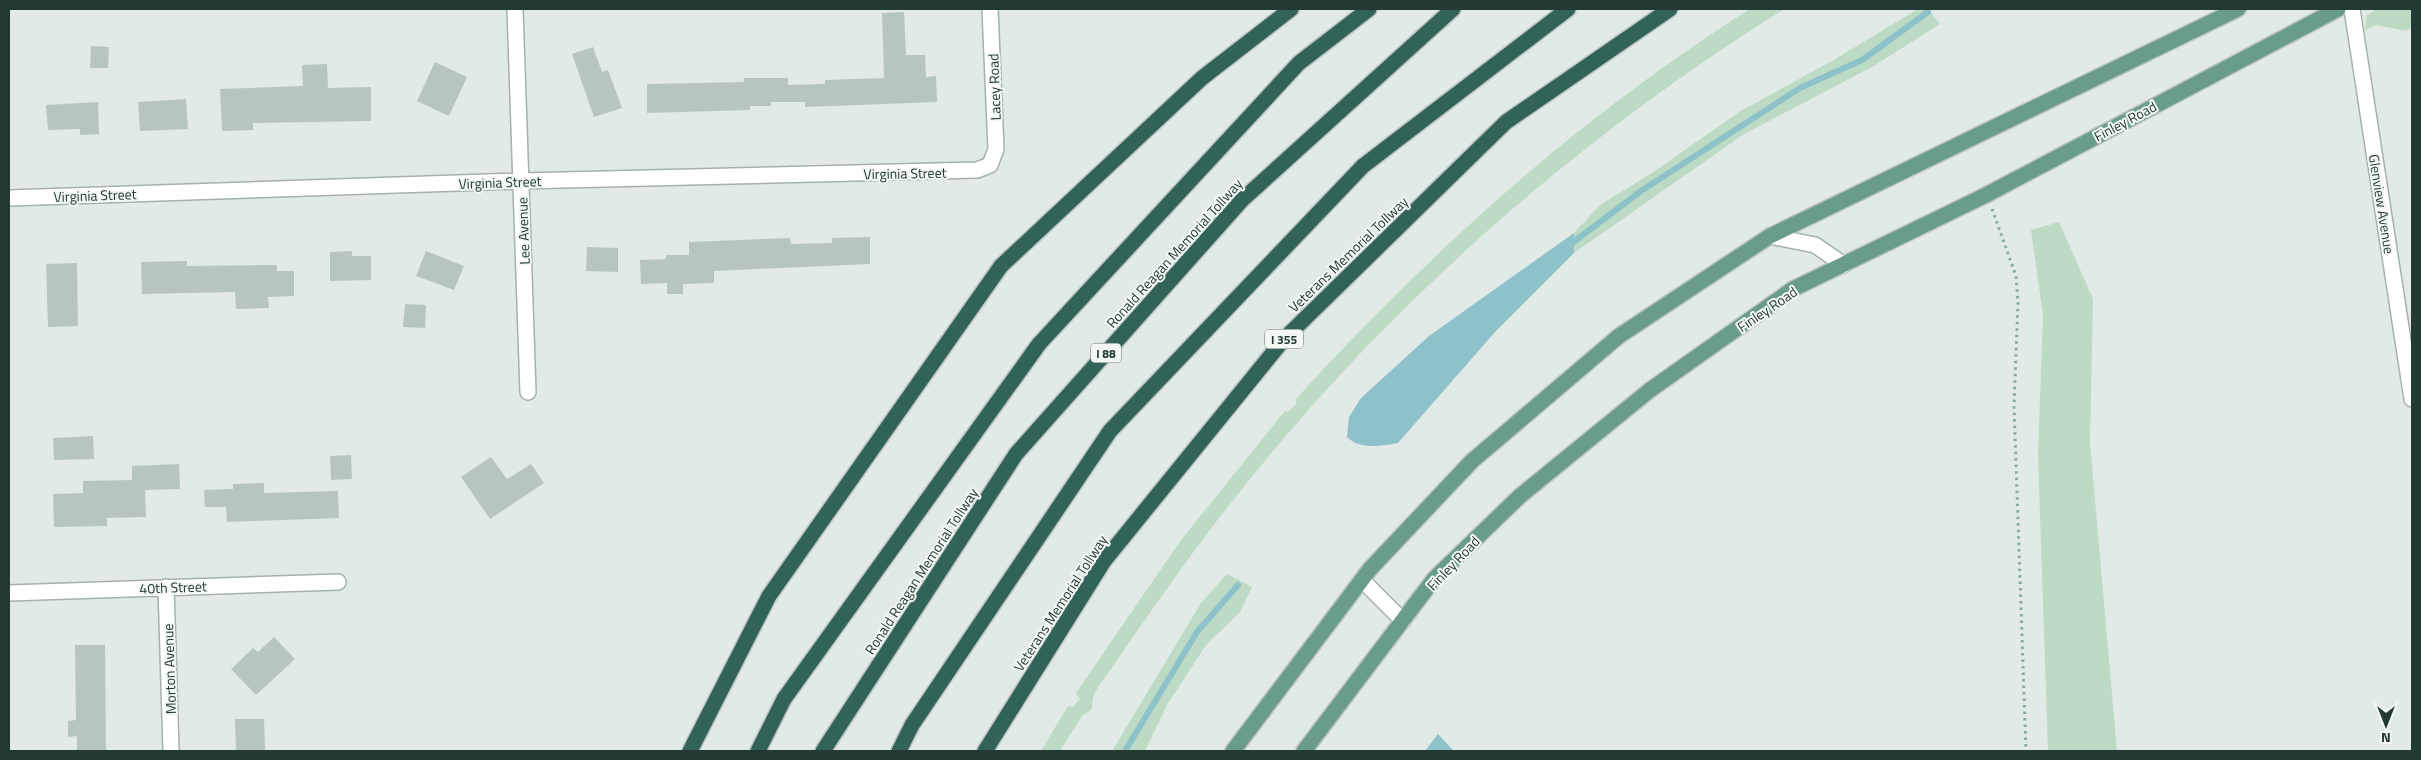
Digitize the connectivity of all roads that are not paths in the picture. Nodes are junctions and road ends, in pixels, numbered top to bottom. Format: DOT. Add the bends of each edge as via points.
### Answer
graph roads {
  1 [pos="515,9"];
  2 [pos="990,9"];
  3 [pos="1291,9"];
  4 [pos="1369,9"];
  5 [pos="1453,9"];
  6 [pos="1568,9"];
  7 [pos="1670,9"];
  8 [pos="2238,9"];
  9 [pos="2338,9"];
  10 [pos="2352,9"];
  11 [pos="990,165"];
  12 [pos="521,181"];
  13 [pos="9,198"];
  14 [pos="1770,236"];
  15 [pos="1844,265"];
  16 [pos="528,392"];
  17 [pos="2412,399"];
  18 [pos="1362,580"];
  19 [pos="338,582"];
  20 [pos="166,587"];
  21 [pos="9,592"];
  22 [pos="1403,621"];
  23 [pos="171,751"];
  24 [pos="690,751"];
  25 [pos="758,751"];
  26 [pos="823,751"];
  27 [pos="899,751"];
  28 [pos="985,751"];
  29 [pos="1233,751"];
  30 [pos="1304,751"];
  1 -- 12 [label="street, Lee Avenue"];
  2 -- 11 [label="street, Lacey Road" via="996,148"];
  3 -- 24 [label="highway" via="1202,78 1001,266 769,596"];
  4 -- 25 [label="highway" via="1299,63 1039,344 784,699"];
  5 -- 26 [label="highway, Ronald Reagan Memorial Tollway / I 88" via="1242,200 1016,454"];
  6 -- 27 [label="highway" via="1363,166 1110,431 912,725"];
  7 -- 28 [label="highway, Veterans Memorial Tollway / I 355" via="1506,122 1284,339 1104,561"];
  8 -- 14 [label="main road"];
  9 -- 15 [label="main road, Finley Road"];
  10 -- 17 [label="street, Glenview Avenue"];
  11 -- 12 [label="street, Virginia Street" via="963,171"];
  12 -- 13 [label="street, Virginia Street"];
  12 -- 16 [label="street, Lee Avenue"];
  14 -- 15 [label="street" via="1815,245"];
  14 -- 18 [label="main road" via="1619,336 1472,461"];
  15 -- 22 [label="main road, Finley Road" via="1794,289 1650,390 1520,496 1434,580"];
  18 -- 22 [label="street"];
  18 -- 29 [label="main road"];
  19 -- 20 [label="street, 40th Street"];
  20 -- 21 [label="street, 40th Street"];
  20 -- 23 [label="street, Morton Avenue"];
  22 -- 30 [label="main road, Finley Road"];
}
